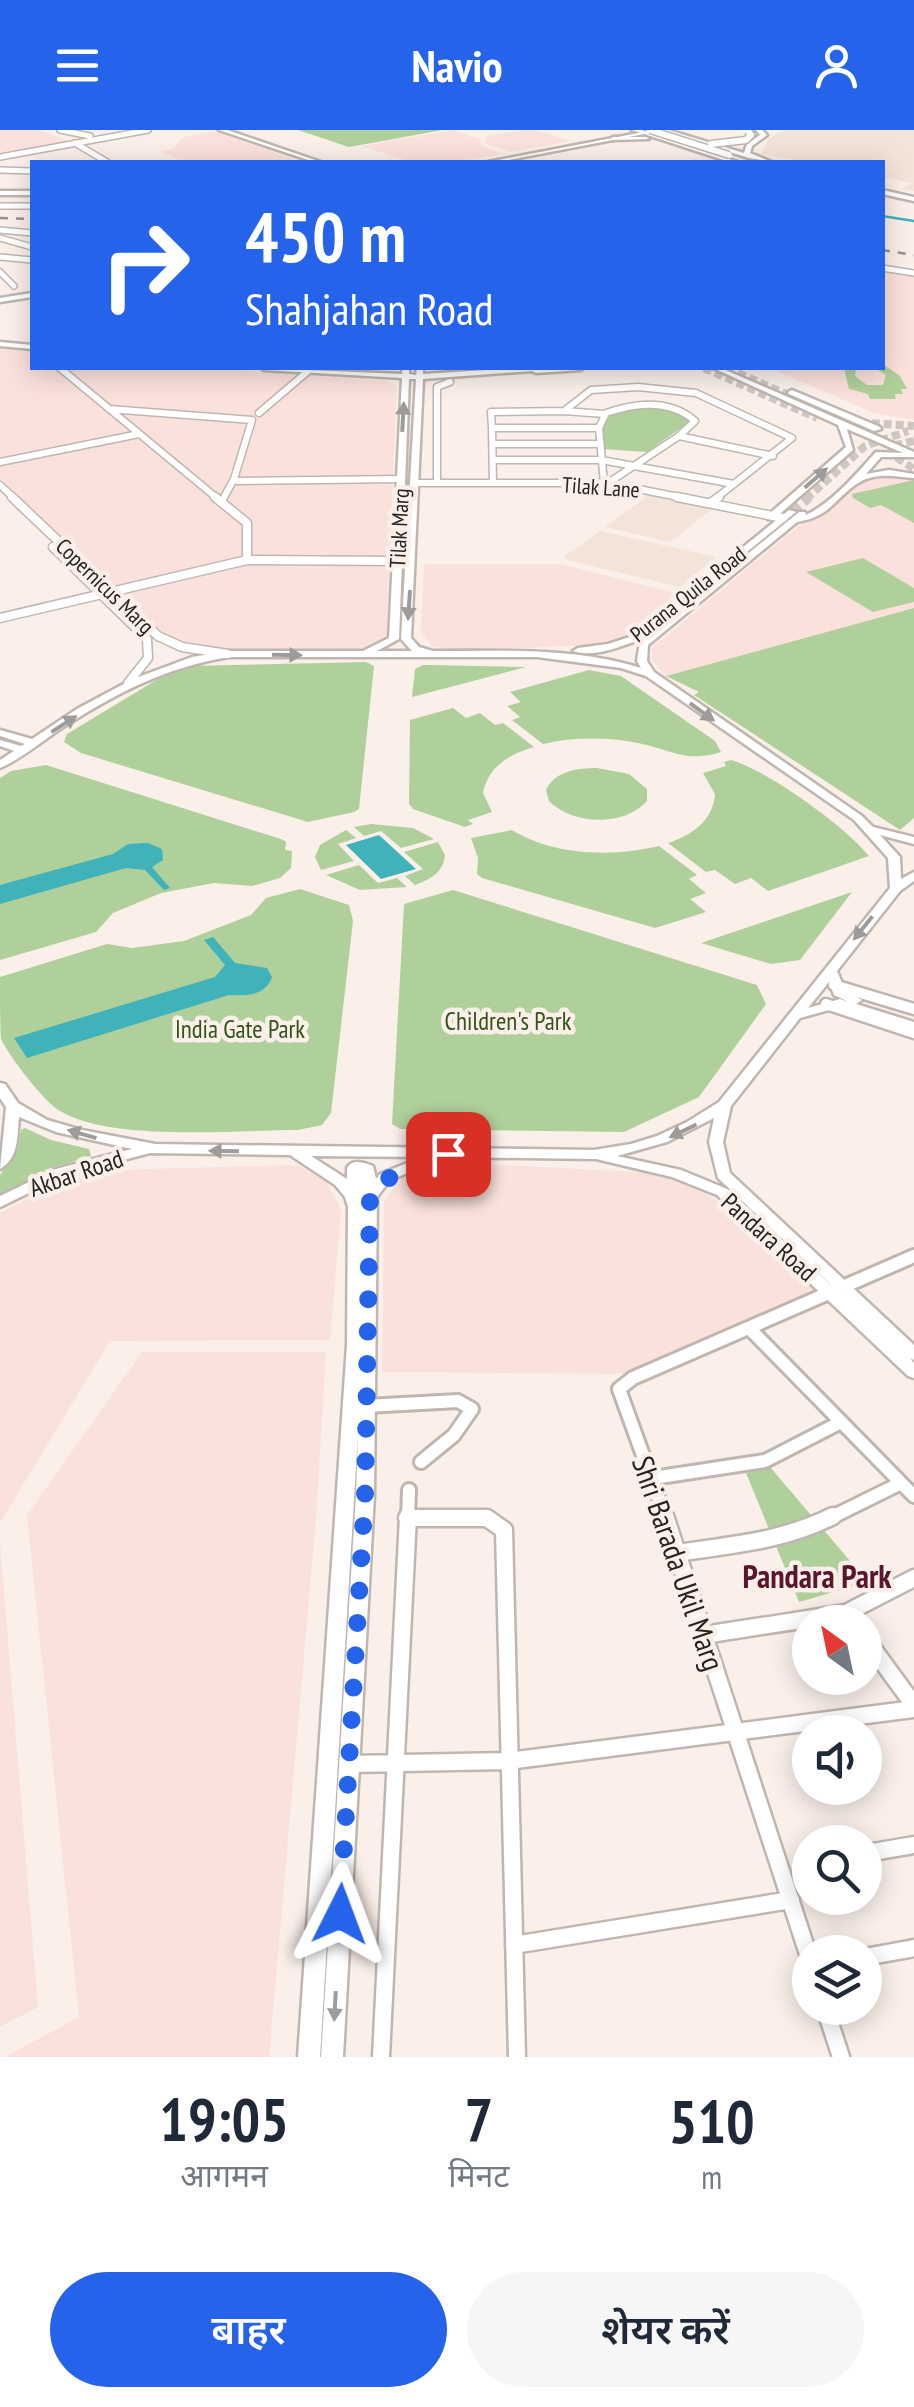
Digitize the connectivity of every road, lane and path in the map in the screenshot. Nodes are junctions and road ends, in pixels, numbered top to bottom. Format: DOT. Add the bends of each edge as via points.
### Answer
graph roads {
  1 [pos="60,130"];
  2 [pos="148,130"];
  3 [pos="222,130"];
  4 [pos="234,130"];
  5 [pos="661,130"];
  6 [pos="746,130"];
  7 [pos="642,131"];
  8 [pos="772,131"];
  9 [pos="119,132"];
  10 [pos="761,132"];
  11 [pos="614,134"];
  12 [pos="80,137"];
  13 [pos="603,138"];
  14 [pos="688,140"];
  15 [pos="667,141"];
  16 [pos="72,142"];
  17 [pos="4,157"];
  18 [pos="729,158"];
  19 [pos="104,160"];
  20 [pos="312,160"];
  21 [pos="322,160"];
  22 [pos="488,160"];
  23 [pos="500,160"];
  24 [pos="748,160"];
  25 [pos="750,160"];
  26 [pos="0,170"];
  27 [pos="30,170"];
  28 [pos="30,171"];
  29 [pos="885,192"];
  30 [pos="0,194"];
  31 [pos="30,194"];
  32 [pos="914,198"];
  33 [pos="0,206"];
  34 [pos="30,206"];
  35 [pos="0,227"];
  36 [pos="30,231"];
  37 [pos="30,232"];
  38 [pos="18,240"];
  39 [pos="30,246"];
  40 [pos="4,249"];
  41 [pos="30,257"];
  42 [pos="885,268"];
  43 [pos="0,272"];
  44 [pos="914,273"];
  45 [pos="0,288"];
  46 [pos="30,296"];
  47 [pos="0,300"];
  48 [pos="0,344"];
  49 [pos="30,347"];
  50 [pos="62,370"];
  51 [pos="286,370"];
  52 [pos="508,370"];
  53 [pos="534,370"];
  54 [pos="720,370"];
  55 [pos="737,370"];
  56 [pos="307,372"];
  57 [pos="406,375"];
  58 [pos="419,375"];
  59 [pos="450,382"];
  60 [pos="491,398"];
  61 [pos="106,408"];
  62 [pos="564,411"];
  63 [pos="491,412"];
  64 [pos="259,414"];
  65 [pos="605,414"];
  66 [pos="818,418"];
  67 [pos="853,418"];
  68 [pos="418,423"];
  69 [pos="437,423"];
  70 [pos="839,423"];
  71 [pos="492,428"];
  72 [pos="599,428"];
  73 [pos="139,434"];
  74 [pos="679,436"];
  75 [pos="494,444"];
  76 [pos="599,444"];
  77 [pos="850,448"];
  78 [pos="914,454"];
  79 [pos="773,456"];
  80 [pos="877,456"];
  81 [pos="494,460"];
  82 [pos="601,460"];
  83 [pos="0,462"];
  84 [pos="636,465"];
  85 [pos="914,476"];
  86 [pos="856,478"];
  87 [pos="401,479"];
  88 [pos="237,481"];
  89 [pos="416,483"];
  90 [pos="437,483"];
  91 [pos="493,483"];
  92 [pos="606,483"];
  93 [pos="734,484"];
  94 [pos="0,485"];
  95 [pos="0,495"];
  96 [pos="223,499"];
  97 [pos="712,502"];
  98 [pos="786,518"];
  99 [pos="247,560"];
  100 [pos="397,561"];
  101 [pos="107,594"];
  102 [pos="0,618"];
  103 [pos="152,638"];
  104 [pos="620,645"];
  105 [pos="642,650"];
  106 [pos="228,654"];
  107 [pos="537,654"];
  108 [pos="444,655"];
  109 [pos="347,656"];
  110 [pos="650,674"];
  111 [pos="128,683"];
  112 [pos="0,732"];
  113 [pos="0,743"];
  114 [pos="29,746"];
  115 [pos="0,765"];
  116 [pos="870,827"];
  117 [pos="914,841"];
  118 [pos="914,876"];
  119 [pos="896,888"];
  120 [pos="830,969"];
  121 [pos="834,984"];
  122 [pos="914,1009"];
  123 [pos="800,1014"];
  124 [pos="914,1017"];
  125 [pos="914,1029"];
  126 [pos="0,1087"];
  127 [pos="724,1105"];
  128 [pos="6,1109"];
  129 [pos="155,1149"];
  130 [pos="293,1152"];
  131 [pos="448,1154"];
  132 [pos="594,1155"];
  133 [pos="362,1160"];
  134 [pos="0,1164"];
  135 [pos="362,1196"];
  136 [pos="0,1202"];
  137 [pos="914,1256"];
  138 [pos="837,1290"];
  139 [pos="751,1330"];
  140 [pos="914,1354"];
  141 [pos="914,1372"];
  142 [pos="366,1406"];
  143 [pos="841,1422"];
  144 [pos="421,1462"];
  145 [pos="653,1478"];
  146 [pos="901,1483"];
  147 [pos="408,1490"];
  148 [pos="914,1496"];
  149 [pos="407,1518"];
  150 [pos="677,1553"];
  151 [pos="914,1578"];
  152 [pos="871,1605"];
  153 [pos="792,1625"];
  154 [pos="704,1635"];
  155 [pos="882,1662"];
  156 [pos="914,1707"];
  157 [pos="736,1733"];
  158 [pos="508,1761"];
  159 [pos="349,1764"];
  160 [pos="396,1765"];
  161 [pos="914,1844"];
  162 [pos="882,1849"];
  163 [pos="791,1900"];
  164 [pos="802,1935"];
  165 [pos="514,1945"];
  166 [pos="914,1948"];
  167 [pos="882,1953"];
  168 [pos="831,2025"];
  169 [pos="309,2057"];
  170 [pos="332,2057"];
  171 [pos="381,2057"];
  172 [pos="517,2057"];
  173 [pos="841,2057"];
  1 -- 12 [label="street"];
  2 -- 9 [label="street"];
  3 -- 20 [label="main road"];
  4 -- 21 [label="main road"];
  5 -- 7 [label="main road"];
  5 -- 14 [label="highway"];
  6 -- 14 [label="highway, bridge" via="751,136 741,142"];
  7 -- 11 [label="main road"];
  7 -- 13 [label="main road"];
  7 -- 14 [label="highway, bridge"];
  7 -- 15 [label="highway"];
  7 -- 18 [label="highway, bridge"];
  8 -- 10 [label="highway"];
  9 -- 12 [label="street"];
  9 -- 16 [label="street"];
  10 -- 25 [label="highway" via="749,145"];
  11 -- 13 [label="highway"];
  11 -- 15 [label="highway"];
  11 -- 23 [label="main road"];
  12 -- 16 [label="street"];
  13 -- 22 [label="main road"];
  14 -- 15 [label="highway"];
  14 -- 18 [label="highway, bridge"];
  14 -- 24 [label="highway"];
  15 -- 18 [label="highway"];
  16 -- 17 [label="street"];
  16 -- 19 [label="street"];
  17 -- 27 [label="street"];
  26 -- 28 [label="street"];
  29 -- 32 [label="highway"];
  30 -- 31 [label="main road"];
  33 -- 34 [label="street"];
  35 -- 36 [label="street"];
  37 -- 38 [label="street"];
  38 -- 39 [label="street"];
  38 -- 40 [label="street"];
  40 -- 41 [label="street"];
  42 -- 44 [label="street"];
  43 -- 45 [label="street" via="14,286"];
  46 -- 47 [label="main road"];
  48 -- 49 [label="main road"];
  50 -- 61 [label="street"];
  51 -- 56 [label="main road"];
  52 -- 58 [label="main road"];
  53 -- 58 [label="main road"];
  54 -- 70 [label="main road"];
  55 -- 67 [label="main road"];
  56 -- 57 [label="main road"];
  56 -- 64 [label="street"];
  57 -- 58 [label="main road"];
  87 -- 57 [label="main road, Tilak Marg, one-way"];
  58 -- 68 [label="main road, Tilak Marg"];
  59 -- 69 [label="street" via="436,387"];
  60 -- 63 [label="street"];
  61 -- 73 [label="street"];
  61 -- 88 [label="street" via="252,420"];
  62 -- 63 [label="street"];
  62 -- 65 [label="street"];
  62 -- 79 [label="street" via="591,390 693,392 792,438"];
  63 -- 71 [label="street"];
  65 -- 72 [label="street"];
  65 -- 74 [label="street" via="634,406 679,410 694,421"];
  66 -- 70 [label="main road"];
  67 -- 70 [label="main road"];
  67 -- 78 [label="main road"];
  68 -- 69 [label="street"];
  68 -- 89 [label="main road, Tilak Marg"];
  69 -- 90 [label="street"];
  70 -- 77 [label="main road"];
  70 -- 78 [label="main road"];
  71 -- 72 [label="street"];
  71 -- 75 [label="street"];
  72 -- 76 [label="street"];
  73 -- 83 [label="street"];
  73 -- 96 [label="street"];
  74 -- 79 [label="street"];
  74 -- 84 [label="street"];
  75 -- 76 [label="street"];
  75 -- 81 [label="street"];
  76 -- 82 [label="street"];
  77 -- 80 [label="main road" via="859,438 889,447"];
  98 -- 77 [label="main road, Purana Quila Road, one-way"];
  78 -- 80 [label="main road"];
  79 -- 93 [label="street"];
  80 -- 86 [label="main road"];
  81 -- 82 [label="street"];
  81 -- 91 [label="street"];
  82 -- 84 [label="street"];
  82 -- 92 [label="street"];
  84 -- 92 [label="street"];
  84 -- 93 [label="street"];
  85 -- 86 [label="main road"];
  86 -- 98 [label="main road" via="808,519"];
  87 -- 88 [label="street"];
  87 -- 100 [label="main road, Tilak Marg"];
  88 -- 96 [label="street"];
  89 -- 90 [label="street, Tilak Lane"];
  89 -- 108 [label="main road, Tilak Marg, one-way" via="406,639"];
  90 -- 91 [label="street, Tilak Lane"];
  91 -- 92 [label="street, Tilak Lane"];
  92 -- 97 [label="street, Tilak Lane"];
  93 -- 97 [label="street"];
  94 -- 101 [label="street, Copernicus Marg"];
  95 -- 101 [label="street, Copernicus Marg"];
  96 -- 99 [label="street" via="248,523"];
  97 -- 98 [label="street, Tilak Lane"];
  98 -- 104 [label="main road, Purana Quila Road"];
  98 -- 105 [label="main road, Purana Quila Road"];
  99 -- 100 [label="street"];
  99 -- 101 [label="street"];
  100 -- 109 [label="main road, Tilak Marg" via="394,639"];
  101 -- 102 [label="street"];
  101 -- 103 [label="street, Copernicus Marg"];
  103 -- 106 [label="street, Copernicus Marg"];
  103 -- 111 [label="street, Copernicus Marg" via="148,658"];
  104 -- 105 [label="main road"];
  104 -- 107 [label="main road, Purana Quila Road"];
  105 -- 110 [label="main road, Purana Quila Road"];
  106 -- 109 [label="main road, one-way"];
  106 -- 111 [label="main road" via="172,664"];
  107 -- 108 [label="main road"];
  107 -- 110 [label="main road"];
  108 -- 109 [label="main road"];
  110 -- 116 [label="main road, one-way"];
  114 -- 111 [label="main road, one-way"];
  112 -- 114 [label="main road"];
  113 -- 114 [label="main road"];
  114 -- 115 [label="main road"];
  116 -- 117 [label="main road"];
  116 -- 119 [label="main road" via="894,858"];
  118 -- 119 [label="main road"];
  119 -- 120 [label="main road, one-way"];
  120 -- 121 [label="main road"];
  120 -- 123 [label="main road"];
  121 -- 122 [label="street"];
  121 -- 124 [label="main road" via="845,996"];
  123 -- 125 [label="main road" via="840,1002"];
  123 -- 127 [label="main road"];
  126 -- 128 [label="main road"];
  127 -- 132 [label="main road, one-way" via="648,1147"];
  127 -- 138 [label="main road, Pandara Road" via="716,1142 724,1175"];
  129 -- 128 [label="main road, one-way" via="88,1137"];
  128 -- 134 [label="main road, Akbar Road" via="8,1153"];
  130 -- 129 [label="main road, one-way"];
  129 -- 136 [label="main road, Akbar Road" via="61,1172"];
  130 -- 133 [label="main road"];
  130 -- 135 [label="main road"];
  131 -- 132 [label="main road"];
  131 -- 133 [label="main road"];
  131 -- 135 [label="main road" via="396,1172"];
  132 -- 138 [label="main road, Pandara Road" via="676,1173 722,1192"];
  133 -- 135 [label="main road"];
  135 -- 142 [label="main road"];
  135 -- 169 [label="main road"];
  137 -- 138 [label="street, Shri Barada Ukil Marg"];
  138 -- 139 [label="street, Shri Barada Ukil Marg"];
  138 -- 140 [label="main road, Pandara Road"];
  138 -- 141 [label="main road, Pandara Road"];
  139 -- 143 [label="street"];
  139 -- 145 [label="street, Shri Barada Ukil Marg" via="619,1389"];
  142 -- 144 [label="street" via="458,1401 472,1409 454,1435"];
  142 -- 159 [label="main road"];
  143 -- 145 [label="street" via="765,1460"];
  143 -- 146 [label="street"];
  145 -- 150 [label="street, Shri Barada Ukil Marg"];
  146 -- 148 [label="street"];
  146 -- 150 [label="street" via="796,1533"];
  147 -- 149 [label="street"];
  149 -- 158 [label="street" via="487,1518 504,1530"];
  149 -- 160 [label="street"];
  150 -- 154 [label="street, Shri Barada Ukil Marg"];
  151 -- 152 [label="street"];
  153 -- 154 [label="street"];
  154 -- 157 [label="street, Shri Barada Ukil Marg"];
  155 -- 156 [label="street"];
  156 -- 157 [label="street"];
  157 -- 158 [label="street"];
  157 -- 163 [label="street, Shri Barada Ukil Marg"];
  158 -- 160 [label="street"];
  158 -- 165 [label="street"];
  159 -- 160 [label="street"];
  159 -- 170 [label="main road, one-way"];
  160 -- 171 [label="street"];
  161 -- 162 [label="street"];
  163 -- 164 [label="street, Shri Barada Ukil Marg"];
  163 -- 165 [label="street"];
  165 -- 172 [label="street"];
  166 -- 167 [label="street"];
  168 -- 173 [label="street"];
}
